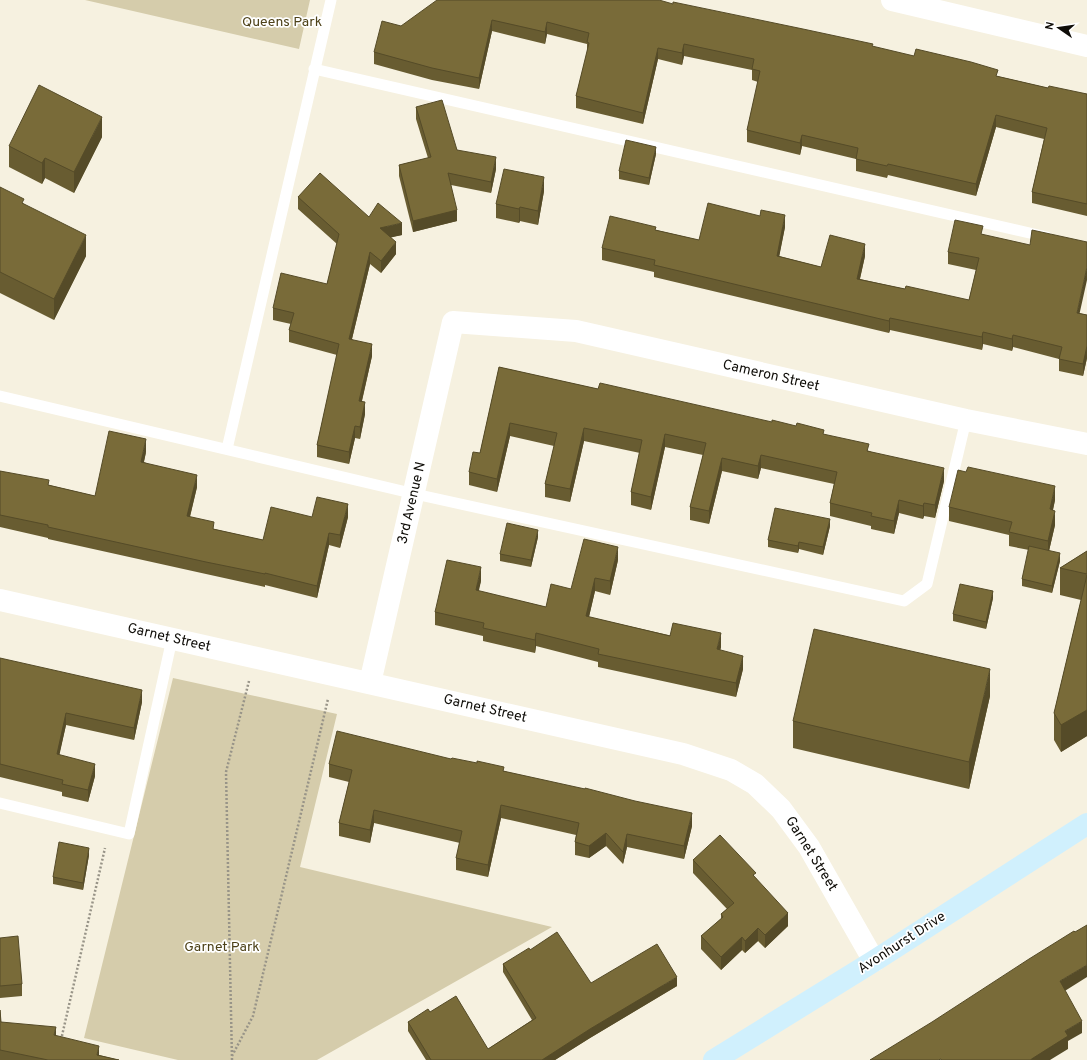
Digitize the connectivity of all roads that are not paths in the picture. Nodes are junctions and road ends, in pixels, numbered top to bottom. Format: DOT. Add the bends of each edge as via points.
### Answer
graph roads {
  1 [pos="331,0"];
  2 [pos="892,0"];
  3 [pos="1087,46"];
  4 [pos="314,69"];
  5 [pos="1056,239"];
  6 [pos="453,322"];
  7 [pos="0,396"];
  8 [pos="966,420"];
  9 [pos="1087,444"];
  10 [pos="227,449"];
  11 [pos="415,494"];
  12 [pos="0,600"];
  13 [pos="172,639"];
  14 [pos="370,683"];
  15 [pos="0,803"];
  16 [pos="1087,824"];
  17 [pos="874,961"];
  18 [pos="714,1060"];
  1 -- 4 [label="lane"];
  2 -- 3 [label="street"];
  4 -- 5 [label="lane"];
  4 -- 10 [label="lane"];
  6 -- 8 [label="street, Cameron Street" via="576,331"];
  6 -- 11 [label="street, 3rd Avenue N"];
  7 -- 10 [label="lane"];
  8 -- 9 [label="street, Cameron Street"];
  8 -- 11 [label="lane" via="927,584 904,601"];
  10 -- 11 [label="lane"];
  11 -- 14 [label="street, 3rd Avenue N"];
  12 -- 13 [label="street, Garnet Street"];
  13 -- 14 [label="street, Garnet Street"];
  13 -- 15 [label="lane" via="129,834"];
  14 -- 17 [label="street, Garnet Street" via="682,754 730,770 755,784 781,809 809,847"];
  16 -- 17 [label="street, Avonhurst Drive"];
  17 -- 18 [label="street, Avonhurst Drive"];
}
